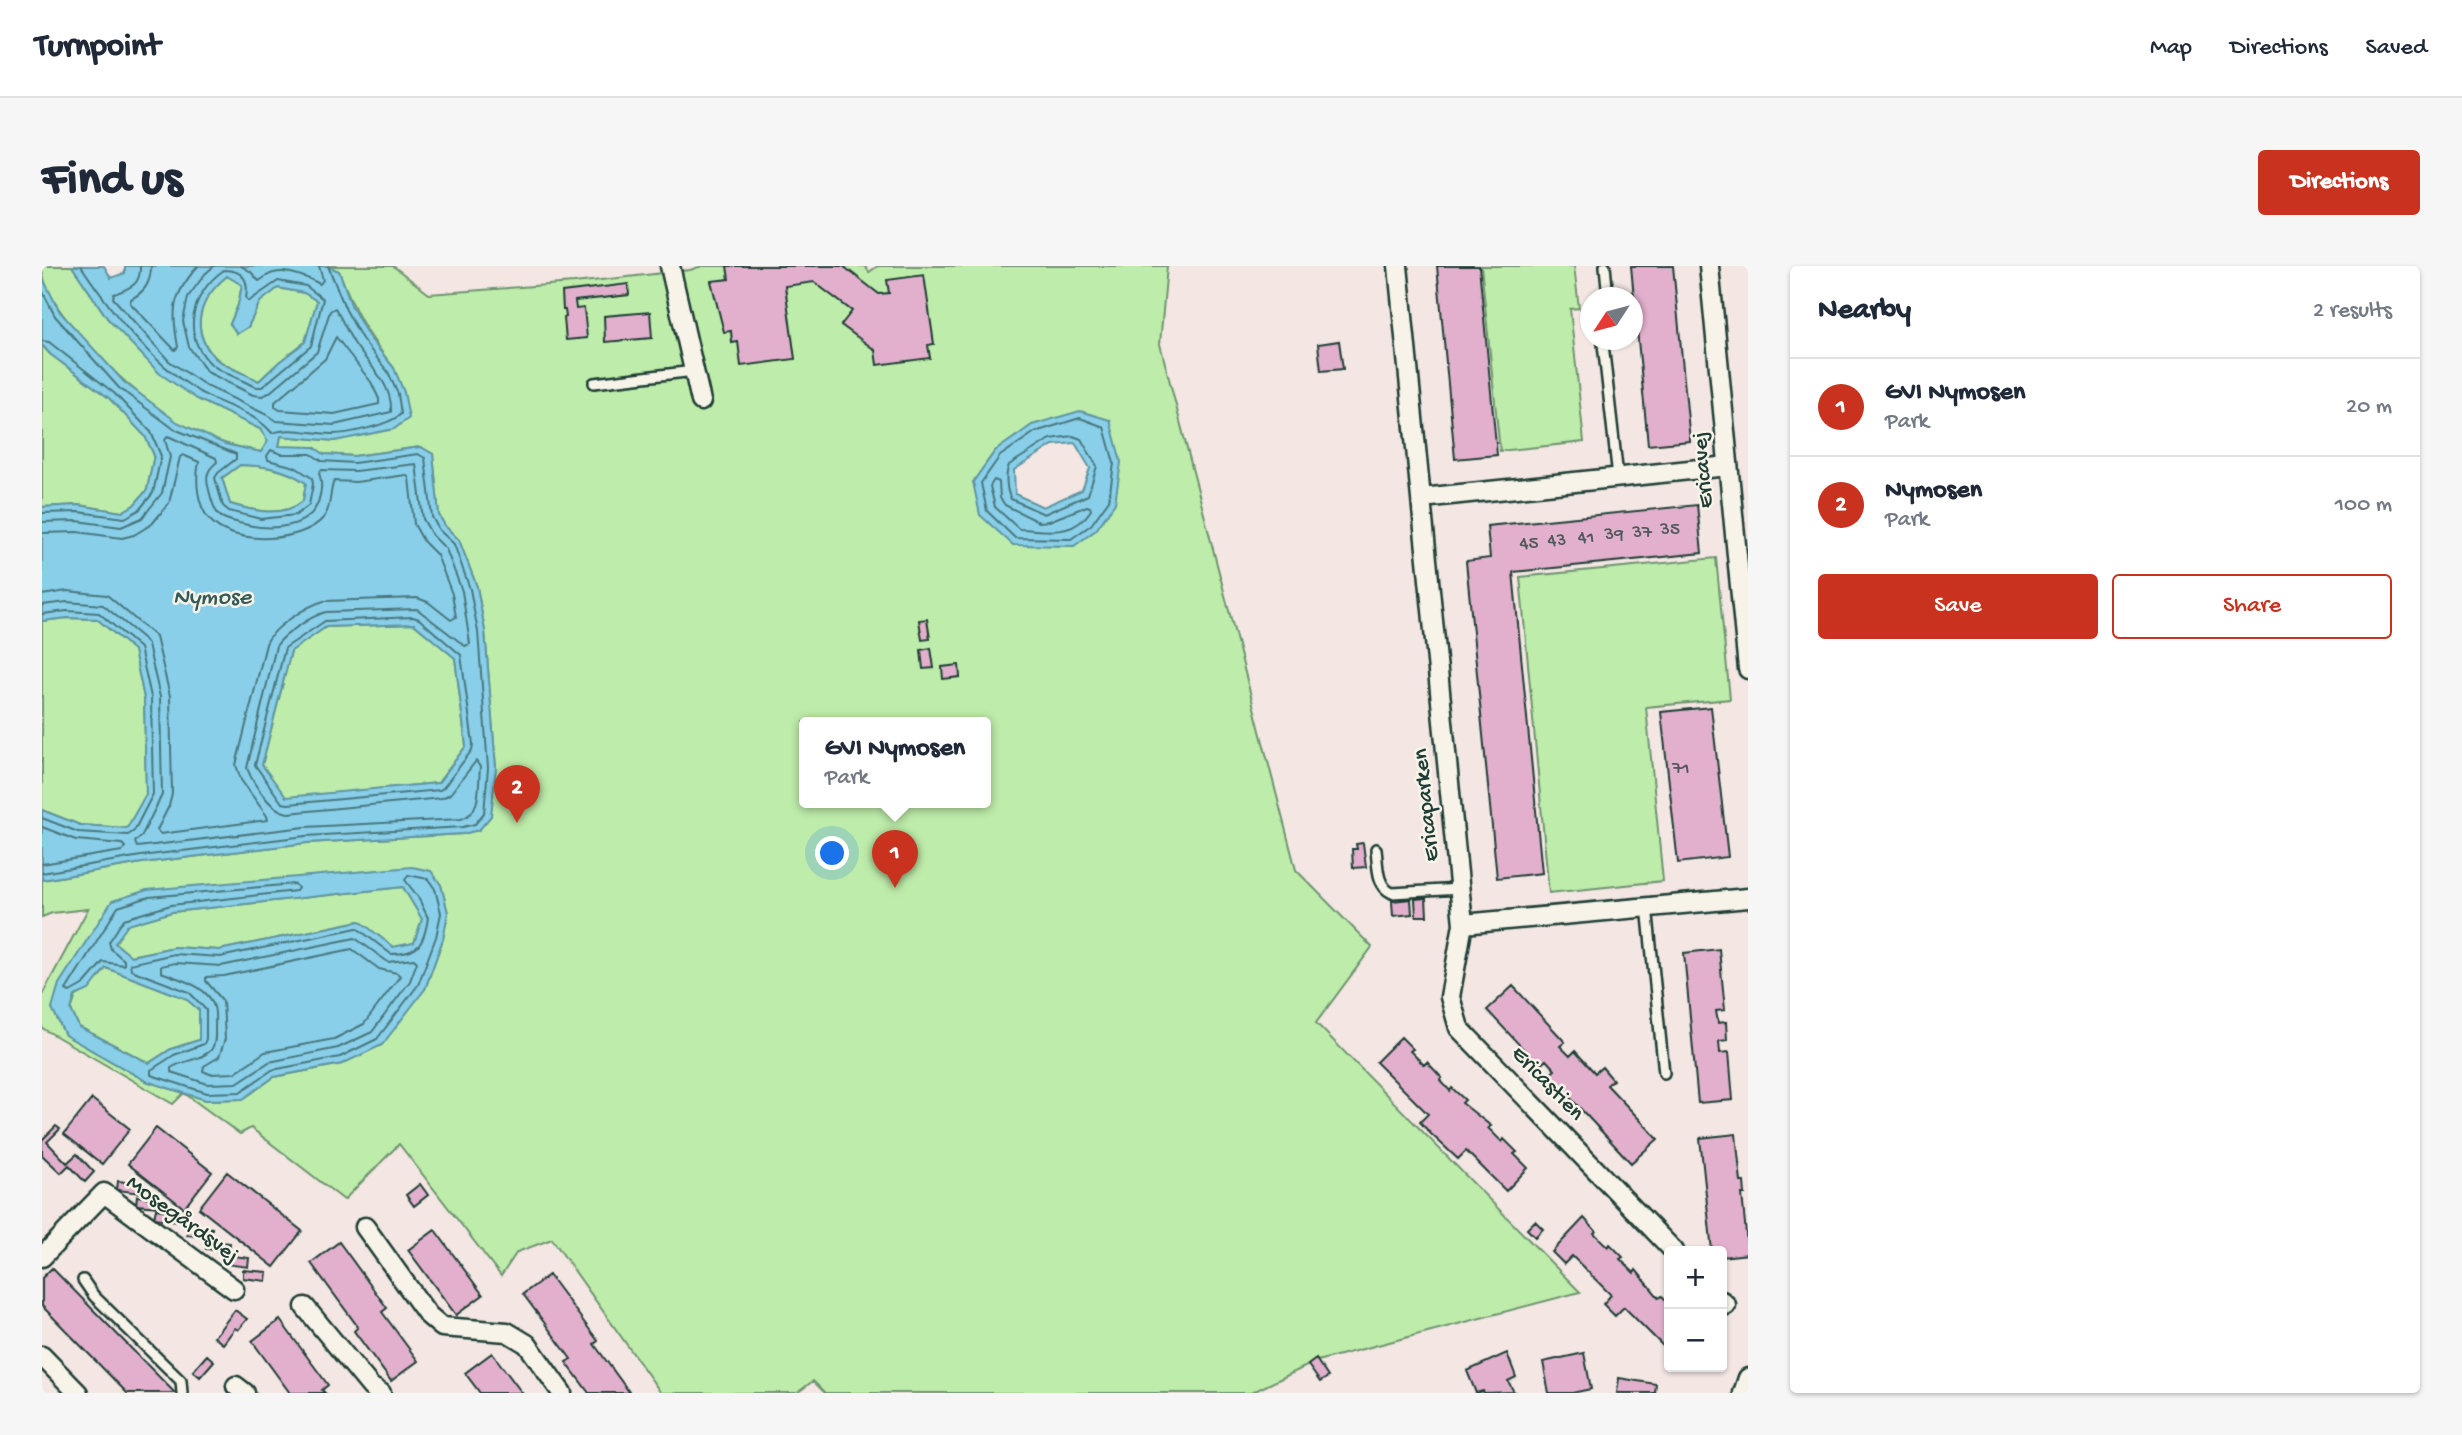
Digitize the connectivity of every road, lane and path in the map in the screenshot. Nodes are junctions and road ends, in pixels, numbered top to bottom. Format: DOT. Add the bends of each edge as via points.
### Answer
graph roads {
  1 [pos="670,266"];
  2 [pos="1398,266"];
  3 [pos="1605,266"];
  4 [pos="1709,266"];
  5 [pos="1606,287"];
  6 [pos="1604,350"];
  7 [pos="694,371"];
  8 [pos="594,383"];
  9 [pos="701,401"];
  10 [pos="1728,466"];
  11 [pos="1618,477"];
  12 [pos="1422,498"];
  13 [pos="1748,670"];
  14 [pos="1376,849"];
  15 [pos="1460,889"];
  16 [pos="1748,898"];
  17 [pos="1647,906"];
  18 [pos="1463,924"];
  19 [pos="1664,1073"];
  20 [pos="365,1227"];
  21 [pos="1669,1246"];
  22 [pos="42,1257"];
  23 [pos="83,1280"];
  24 [pos="234,1289"];
  25 [pos="305,1307"];
  26 [pos="42,1356"];
  27 [pos="1748,1378"];
  28 [pos="78,1393"];
  29 [pos="181,1393"];
  30 [pos="382,1393"];
  31 [pos="562,1393"];
  32 [pos="1743,1393"];
  1 -- 7 [label="street"];
  2 -- 12 [label="street, Ericaparken"];
  3 -- 5 [label="lane"];
  4 -- 10 [label="street, Ericavej"];
  6 -- 11 [label="lane"];
  7 -- 8 [label="lane"];
  7 -- 9 [label="street"];
  10 -- 11 [label="street"];
  10 -- 13 [label="street, Ericavej"];
  11 -- 12 [label="street"];
  12 -- 15 [label="street, Ericaparken"];
  14 -- 15 [label="lane" via="1380,881 1392,893"];
  15 -- 18 [label="street, Ericaparken"];
  16 -- 17 [label="street"];
  17 -- 18 [label="street"];
  17 -- 19 [label="lane"];
  18 -- 21 [label="street, Ericastien" via="1450,998 1459,1028"];
  20 -- 31 [label="street" via="428,1315 442,1326 507,1332 527,1344"];
  22 -- 24 [label="street, Mosegårdsvej" via="104,1193"];
  23 -- 29 [label="lane" via="180,1381"];
  25 -- 30 [label="street" via="371,1387"];
  26 -- 28 [label="street"];
  27 -- 32 [label="street"];
}
